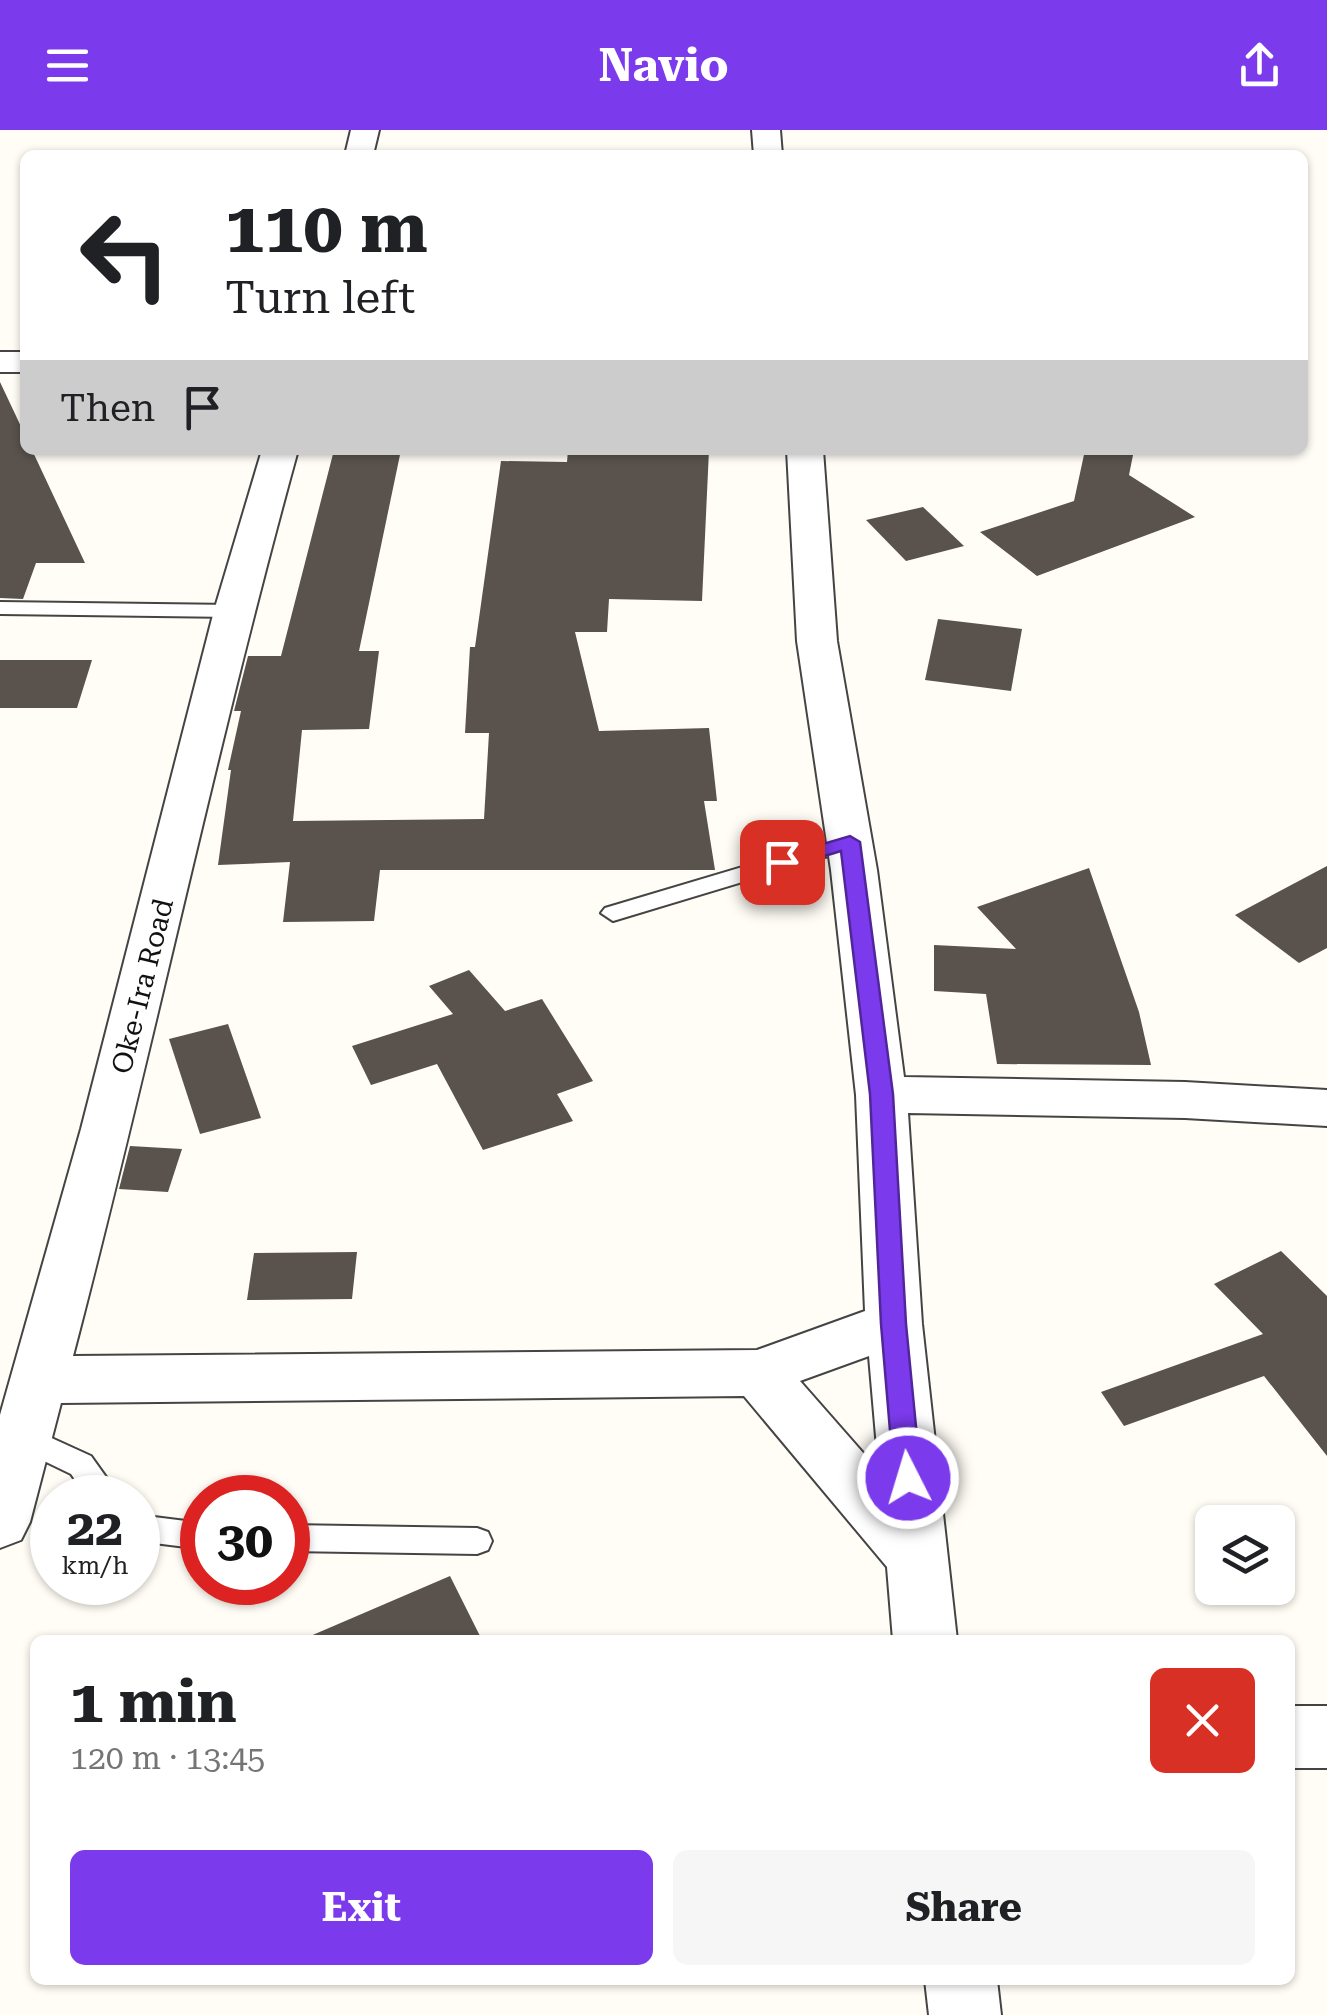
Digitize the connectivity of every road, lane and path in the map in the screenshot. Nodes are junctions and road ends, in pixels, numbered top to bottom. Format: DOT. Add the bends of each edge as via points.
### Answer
graph roads {
  1 [pos="279,455"];
  2 [pos="805,455"];
  3 [pos="0,608"];
  4 [pos="234,610"];
  5 [pos="850,842"];
  6 [pos="613,913"];
  7 [pos="881,1094"];
  8 [pos="1327,1108"];
  9 [pos="894,1324"];
  10 [pos="758,1373"];
  11 [pos="41,1380"];
  12 [pos="22,1438"];
  13 [pos="89,1475"];
  14 [pos="0,1522"];
  15 [pos="310,1538"];
  16 [pos="477,1541"];
  17 [pos="915,1556"];
  18 [pos="924,1635"];
  19 [pos="1295,1737"];
  20 [pos="1327,1737"];
  21 [pos="962,1985"];
  22 [pos="965,2015"];
  1 -- 4 [label="street, Oke-Ira Road"];
  2 -- 5 [label="street" via="817,641"];
  3 -- 4 [label="lane"];
  4 -- 11 [label="street, Oke-Ira Road"];
  5 -- 6 [label="lane"];
  5 -- 7 [label="street"];
  7 -- 8 [label="street"];
  7 -- 9 [label="street"];
  9 -- 10 [label="street"];
  9 -- 17 [label="street"];
  10 -- 11 [label="street"];
  10 -- 17 [label="street"];
  11 -- 12 [label="street, Oke-Ira Road"];
  12 -- 13 [label="lane" via="81,1465"];
  12 -- 14 [label="street, Oke-Ira Road"];
  15 -- 16 [label="lane"];
  17 -- 18 [label="street"];
  19 -- 20 [label="street"];
  21 -- 22 [label="street"];
}
